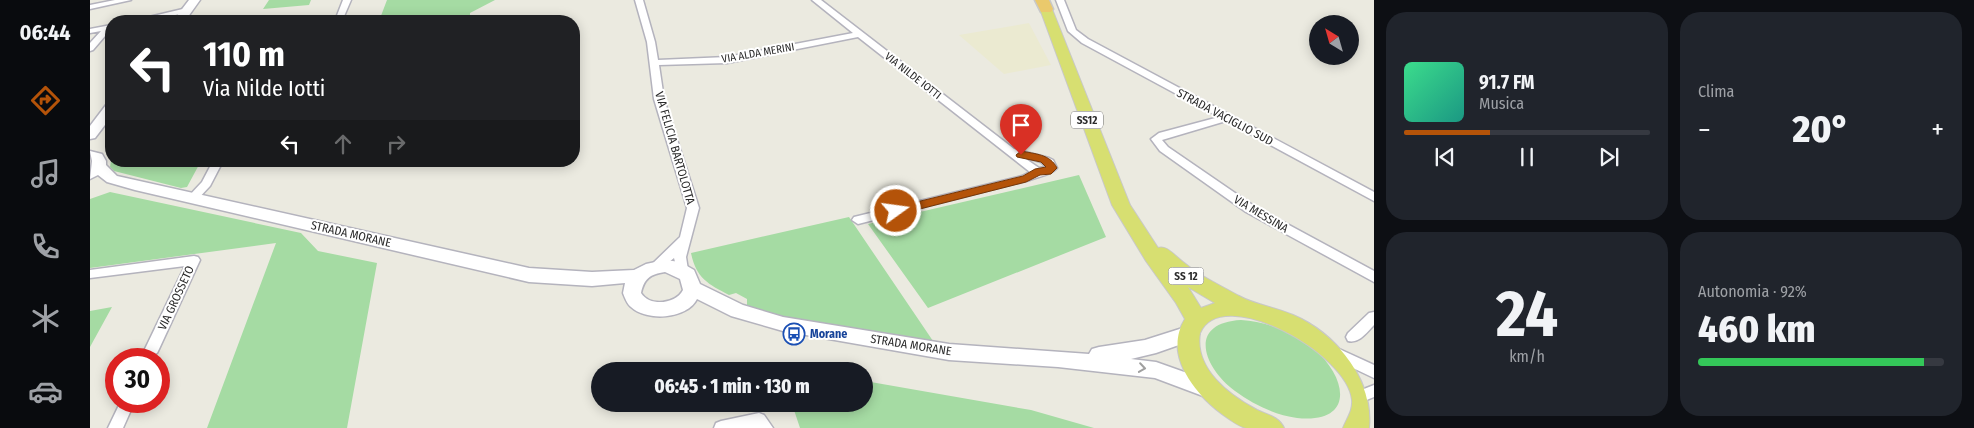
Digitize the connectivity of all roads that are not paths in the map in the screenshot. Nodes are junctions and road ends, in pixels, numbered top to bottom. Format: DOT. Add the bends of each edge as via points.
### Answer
graph roads {
  1 [pos="127,0"];
  2 [pos="195,0"];
  3 [pos="347,0"];
  4 [pos="639,0"];
  5 [pos="816,0"];
  6 [pos="1060,0"];
  7 [pos="1044,3"];
  8 [pos="90,8"];
  9 [pos="187,10"];
  10 [pos="164,15"];
  11 [pos="183,15"];
  12 [pos="340,15"];
  13 [pos="105,28"];
  14 [pos="90,31"];
  15 [pos="105,32"];
  16 [pos="860,34"];
  17 [pos="90,48"];
  18 [pos="654,63"];
  19 [pos="105,116"];
  20 [pos="1227,118"];
  21 [pos="90,135"];
  22 [pos="93,165"];
  23 [pos="215,167"];
  24 [pos="112,179"];
  25 [pos="90,180"];
  26 [pos="1374,197"];
  27 [pos="192,198"];
  28 [pos="858,220"];
  29 [pos="1135,228"];
  30 [pos="684,236"];
  31 [pos="655,267"];
  32 [pos="682,270"];
  33 [pos="90,274"];
  34 [pos="1374,277"];
  35 [pos="635,283"];
  36 [pos="688,295"];
  37 [pos="1247,310"];
  38 [pos="1374,316"];
  39 [pos="1193,327"];
  40 [pos="1353,337"];
  41 [pos="152,348"];
  42 [pos="1337,354"];
  43 [pos="1058,359"];
  44 [pos="1374,372"];
  45 [pos="1213,391"];
  46 [pos="1369,393"];
  47 [pos="122,413"];
  48 [pos="115,428"];
  49 [pos="721,428"];
  50 [pos="766,428"];
  51 [pos="1272,428"];
  52 [pos="1356,428"];
  1 -- 8 [label="street"];
  2 -- 9 [label="street"];
  3 -- 12 [label="street"];
  4 -- 18 [label="street, VIA FELICIA BARTOLOTTA"];
  5 -- 16 [label="street, VIA NILDE IOTTI"];
  6 -- 20 [label="street, STRADA VACIGLIO SUD" via="1072,30 1085,41"];
  7 -- 29 [label="main road, SS12" via="1115,193"];
  9 -- 10 [label="street"];
  9 -- 11 [label="street"];
  13 -- 14 [label="street"];
  15 -- 17 [label="street"];
  16 -- 18 [label="street, VIA ALDA MERINI" via="726,60"];
  16 -- 28 [label="street, VIA NILDE IOTTI" via="1026,166 1038,172 1026,178"];
  18 -- 30 [label="street, VIA FELICIA BARTOLOTTA" via="659,99 693,208"];
  19 -- 21 [label="street"];
  20 -- 26 [label="street, STRADA VACIGLIO SUD"];
  20 -- 34 [label="street, VIA MESSINA" via="1156,139 1164,149 1250,209"];
  22 -- 24 [label="street, STRADA MORANE"];
  23 -- 27 [label="street" via="206,184"];
  24 -- 25 [label="street, STRADA MORANE"];
  24 -- 27 [label="street, STRADA MORANE"];
  27 -- 35 [label="street, STRADA MORANE" via="529,275"];
  29 -- 37 [label="main road, SS 12" via="1184,275"];
  29 -- 39 [label="main road" via="1184,297"];
  30 -- 31 [label="street, VIA FELICIA BARTOLOTTA" via="670,255"];
  30 -- 32 [label="street, VIA FELICIA BARTOLOTTA" via="680,257"];
  31 -- 32 [label="street"];
  31 -- 35 [label="street"];
  32 -- 36 [label="street" via="691,281"];
  33 -- 41 [label="street, VIA GROSSETO" via="194,260"];
  35 -- 36 [label="street" via="633,297 654,310 665,310"];
  36 -- 43 [label="street, STRADA MORANE" via="783,324 949,352"];
  37 -- 39 [label="main road" via="1218,311 1204,316"];
  37 -- 42 [label="main road" via="1294,325"];
  38 -- 40 [label="street"];
  39 -- 43 [label="street, STRADA MORANE" via="1161,346"];
  39 -- 45 [label="main road" via="1188,344 1194,366"];
  42 -- 44 [label="street"];
  42 -- 46 [label="main road"];
  43 -- 45 [label="street, STRADA MORANE, one-way" via="1156,370"];
  45 -- 51 [label="main road" via="1238,411"];
  46 -- 52 [label="main road"];
  47 -- 48 [label="street"];
  49 -- 50 [label="street" via="759,420"];
}
